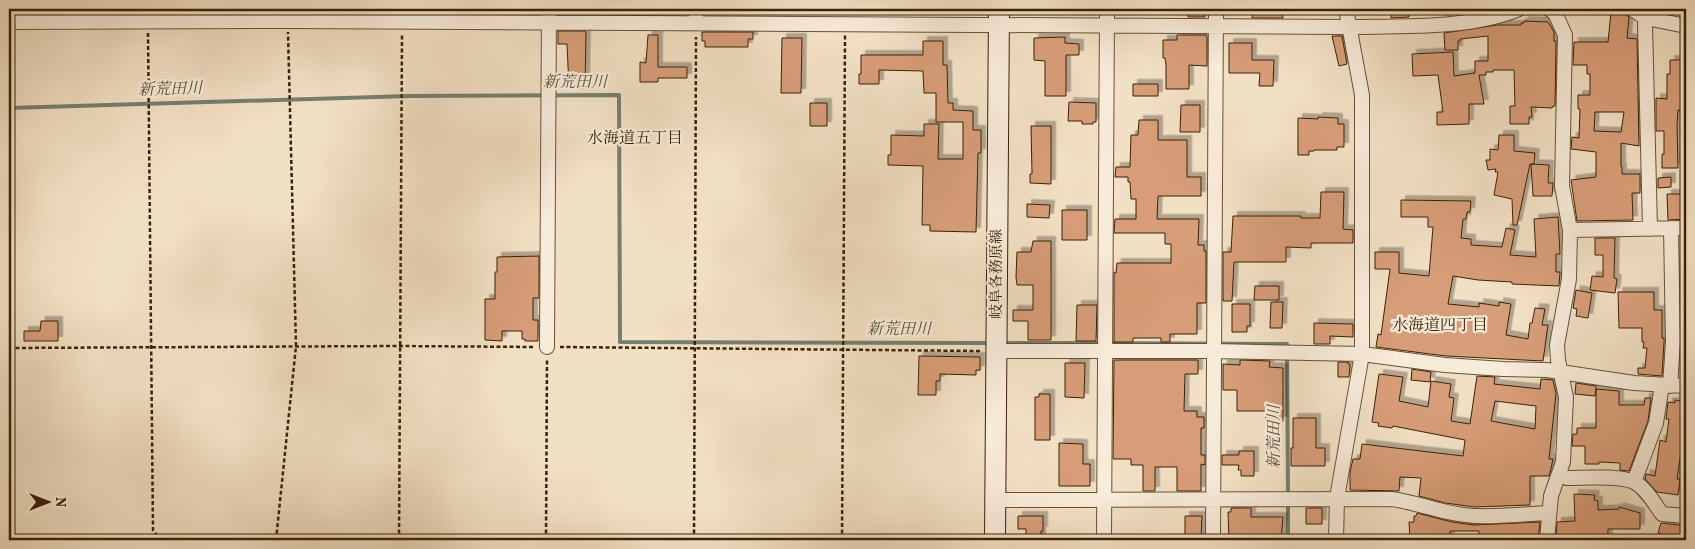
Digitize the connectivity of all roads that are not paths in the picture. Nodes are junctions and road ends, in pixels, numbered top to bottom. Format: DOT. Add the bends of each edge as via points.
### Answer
graph roads {
  1 [pos="1107,9"];
  2 [pos="1216,9"];
  3 [pos="1346,9"];
  4 [pos="1520,9"];
  5 [pos="1632,9"];
  6 [pos="1557,10"];
  7 [pos="148,15"];
  8 [pos="288,15"];
  9 [pos="402,15"];
  10 [pos="549,15"];
  11 [pos="696,16"];
  12 [pos="998,17"];
  13 [pos="1646,18"];
  14 [pos="9,22"];
  15 [pos="1107,26"];
  16 [pos="1686,26"];
  17 [pos="1215,27"];
  18 [pos="1349,27"];
  19 [pos="1671,228"];
  20 [pos="1686,228"];
  21 [pos="1650,229"];
  22 [pos="1570,230"];
  23 [pos="547,347"];
  24 [pos="1106,350"];
  25 [pos="996,351"];
  26 [pos="1213,351"];
  27 [pos="1362,354"];
  28 [pos="1560,372"];
  29 [pos="1666,385"];
  30 [pos="1686,386"];
  31 [pos="1559,475"];
  32 [pos="1634,482"];
  33 [pos="1337,498"];
  34 [pos="1104,499"];
  35 [pos="996,500"];
  36 [pos="1213,500"];
  37 [pos="1548,513"];
  38 [pos="1686,516"];
  39 [pos="995,540"];
  40 [pos="1104,540"];
  41 [pos="1213,540"];
  42 [pos="1336,540"];
  43 [pos="1547,540"];
  1 -- 15 [label="street"];
  2 -- 17 [label="street"];
  3 -- 18 [label="street"];
  4 -- 18 [label="street" via="1463,22"];
  5 -- 13 [label="street"];
  6 -- 22 [label="street" via="1565,35 1562,186"];
  7 -- 8 [label="street"];
  7 -- 14 [label="street"];
  8 -- 9 [label="street"];
  9 -- 10 [label="street"];
  10 -- 11 [label="street"];
  10 -- 23 [label="street"];
  11 -- 12 [label="street" via="845,24"];
  12 -- 15 [label="street"];
  12 -- 25 [label="main road, 岐阜各務原線"];
  13 -- 16 [label="street"];
  13 -- 21 [label="street"];
  15 -- 17 [label="street"];
  15 -- 24 [label="street"];
  17 -- 18 [label="street"];
  17 -- 26 [label="street"];
  18 -- 27 [label="street" via="1362,95"];
  19 -- 20 [label="street"];
  19 -- 21 [label="street"];
  19 -- 29 [label="street" via="1672,342"];
  21 -- 22 [label="street"];
  22 -- 28 [label="street" via="1568,280 1557,345"];
  24 -- 25 [label="street"];
  24 -- 26 [label="street"];
  24 -- 34 [label="street"];
  25 -- 35 [label="main road, 岐阜各務原線"];
  26 -- 27 [label="street"];
  26 -- 36 [label="street"];
  27 -- 28 [label="street" via="1445,365"];
  27 -- 33 [label="street"];
  28 -- 29 [label="street"];
  28 -- 31 [label="street" via="1566,397 1563,462"];
  29 -- 30 [label="street"];
  29 -- 32 [label="street"];
  31 -- 32 [label="street" via="1567,478 1621,478"];
  31 -- 37 [label="street" via="1550,496"];
  32 -- 38 [label="street" via="1648,494 1662,514"];
  33 -- 36 [label="street"];
  33 -- 37 [label="street" via="1392,499 1414,502 1442,512 1475,516"];
  33 -- 42 [label="street"];
  34 -- 35 [label="street"];
  34 -- 36 [label="street"];
  34 -- 40 [label="street"];
  35 -- 39 [label="main road, 岐阜各務原線"];
  36 -- 41 [label="street"];
  37 -- 43 [label="street"];
}
